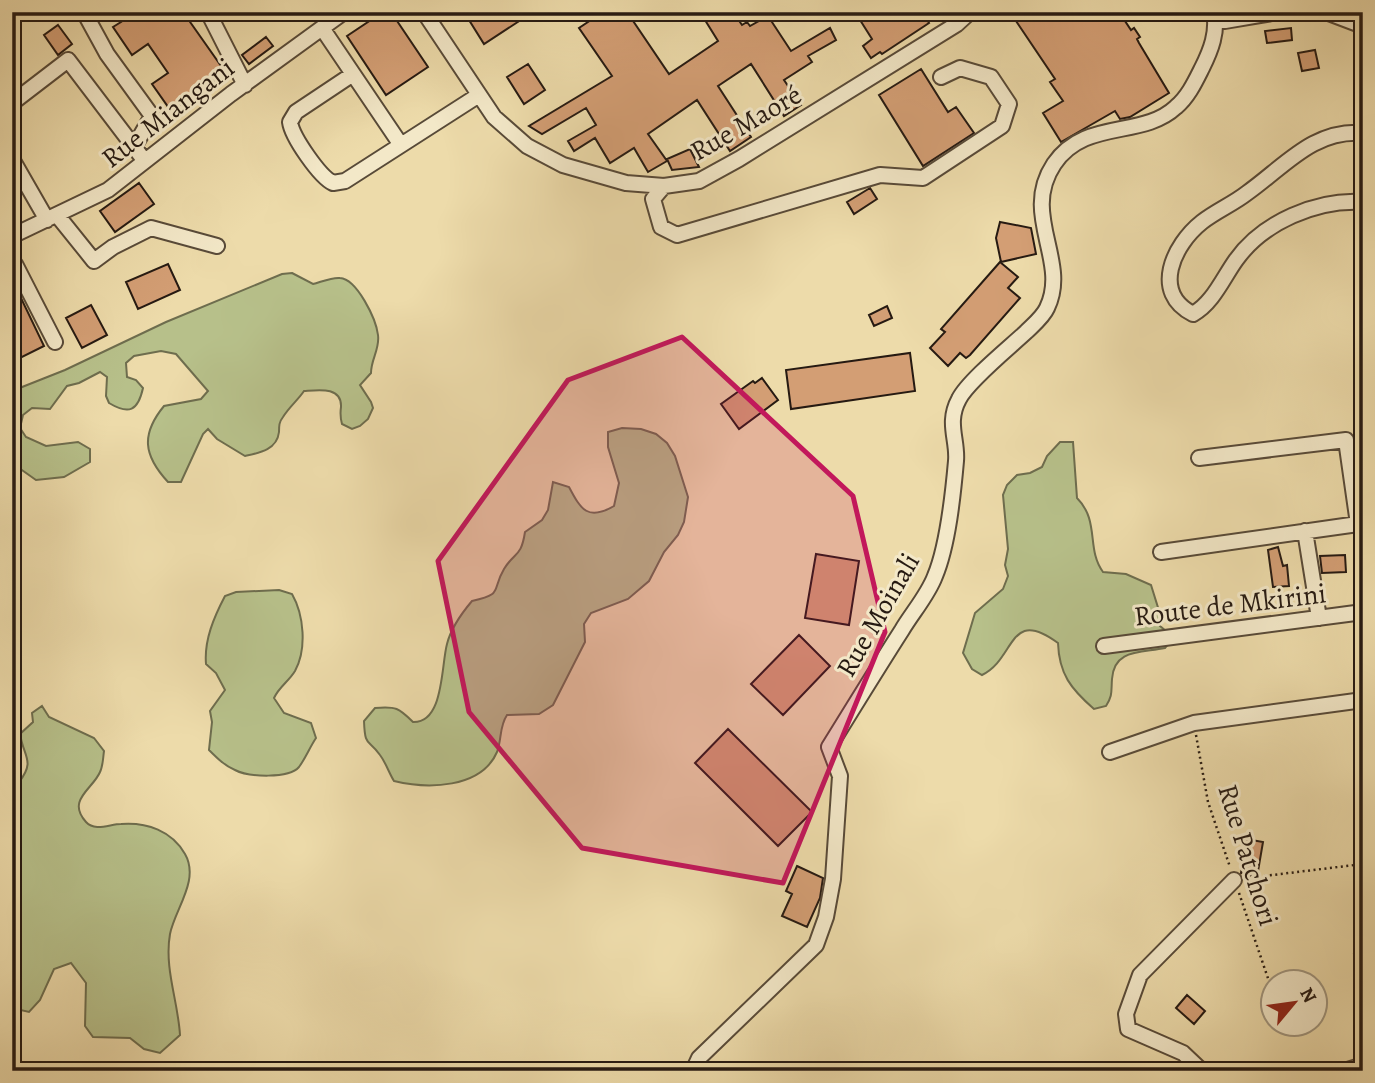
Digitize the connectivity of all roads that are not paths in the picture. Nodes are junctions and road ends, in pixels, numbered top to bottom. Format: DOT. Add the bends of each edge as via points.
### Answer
graph roads {
  1 [pos="85,12"];
  2 [pos="208,12"];
  3 [pos="344,12"];
  4 [pos="424,12"];
  5 [pos="970,12"];
  6 [pos="1278,12"];
  7 [pos="1326,12"];
  8 [pos="1215,16"];
  9 [pos="1363,26"];
  10 [pos="322,28"];
  11 [pos="353,74"];
  12 [pos="942,77"];
  13 [pos="245,85"];
  14 [pos="480,95"];
  15 [pos="12,103"];
  16 [pos="1363,133"];
  17 [pos="401,145"];
  18 [pos="134,147"];
  19 [pos="12,159"];
  20 [pos="144,160"];
  21 [pos="664,186"];
  22 [pos="1363,202"];
  23 [pos="52,218"];
  24 [pos="12,236"];
  25 [pos="218,246"];
  26 [pos="12,263"];
  27 [pos="55,342"];
  28 [pos="1199,458"];
  29 [pos="1305,531"];
  30 [pos="1161,552"];
  31 [pos="1363,612"];
  32 [pos="1319,618"];
  33 [pos="1104,646"];
  34 [pos="1363,700"];
  35 [pos="1110,752"];
  36 [pos="1234,880"];
  37 [pos="1363,1065"];
  38 [pos="693,1071"];
  39 [pos="1202,1071"];
  40 [pos="1344,1071"];
  1 -- 18 [label="street" via="107,54 152,116"];
  2 -- 13 [label="street"];
  3 -- 10 [label="street, Rue Miangani"];
  4 -- 14 [label="street, Rue Maoré"];
  5 -- 21 [label="street, Rue Maoré" via="739,159 699,181"];
  6 -- 8 [label="street" via="1226,21"];
  7 -- 9 [label="street"];
  8 -- 38 [label="street, Rue Moinali" via="1214,40 1205,62 1176,108 1160,119 1091,135 1055,164 1040,201 1052,262 1047,309 959,399 952,421 957,459 935,577 828,747 840,776 833,879 816,945 699,1058"];
  10 -- 11 [label="street"];
  10 -- 13 [label="street, Rue Miangani"];
  11 -- 17 [label="street"];
  11 -- 17 [label="street" via="296,112 290,122 293,133 333,183 345,181"];
  12 -- 21 [label="street" via="960,68 991,77 1009,104 1002,126 923,178 880,175 677,235 661,227 653,200"];
  13 -- 20 [label="street, Rue Miangani"];
  14 -- 17 [label="street"];
  14 -- 21 [label="street, Rue Maoré" via="494,117 527,146 563,165 626,183"];
  15 -- 18 [label="street" via="68,60"];
  16 -- 22 [label="street" via="1333,135 1312,143 1202,223 1181,246 1168,273 1170,290 1182,308 1193,314 1204,308 1238,257 1261,234 1300,211 1344,201"];
  18 -- 20 [label="street"];
  19 -- 23 [label="street"];
  20 -- 23 [label="street, Rue Miangani" via="108,190"];
  23 -- 24 [label="street, Rue Miangani"];
  23 -- 25 [label="street" via="94,261 152,228"];
  26 -- 27 [label="street"];
  28 -- 29 [label="street" via="1346,440 1358,524"];
  29 -- 30 [label="street"];
  29 -- 32 [label="street"];
  31 -- 32 [label="street, Route de Mkirini"];
  32 -- 33 [label="street, Route de Mkirini"];
  34 -- 35 [label="street" via="1195,723"];
  36 -- 39 [label="street" via="1140,975 1126,1014 1128,1029 1183,1053"];
  37 -- 40 [label="street"];
}
